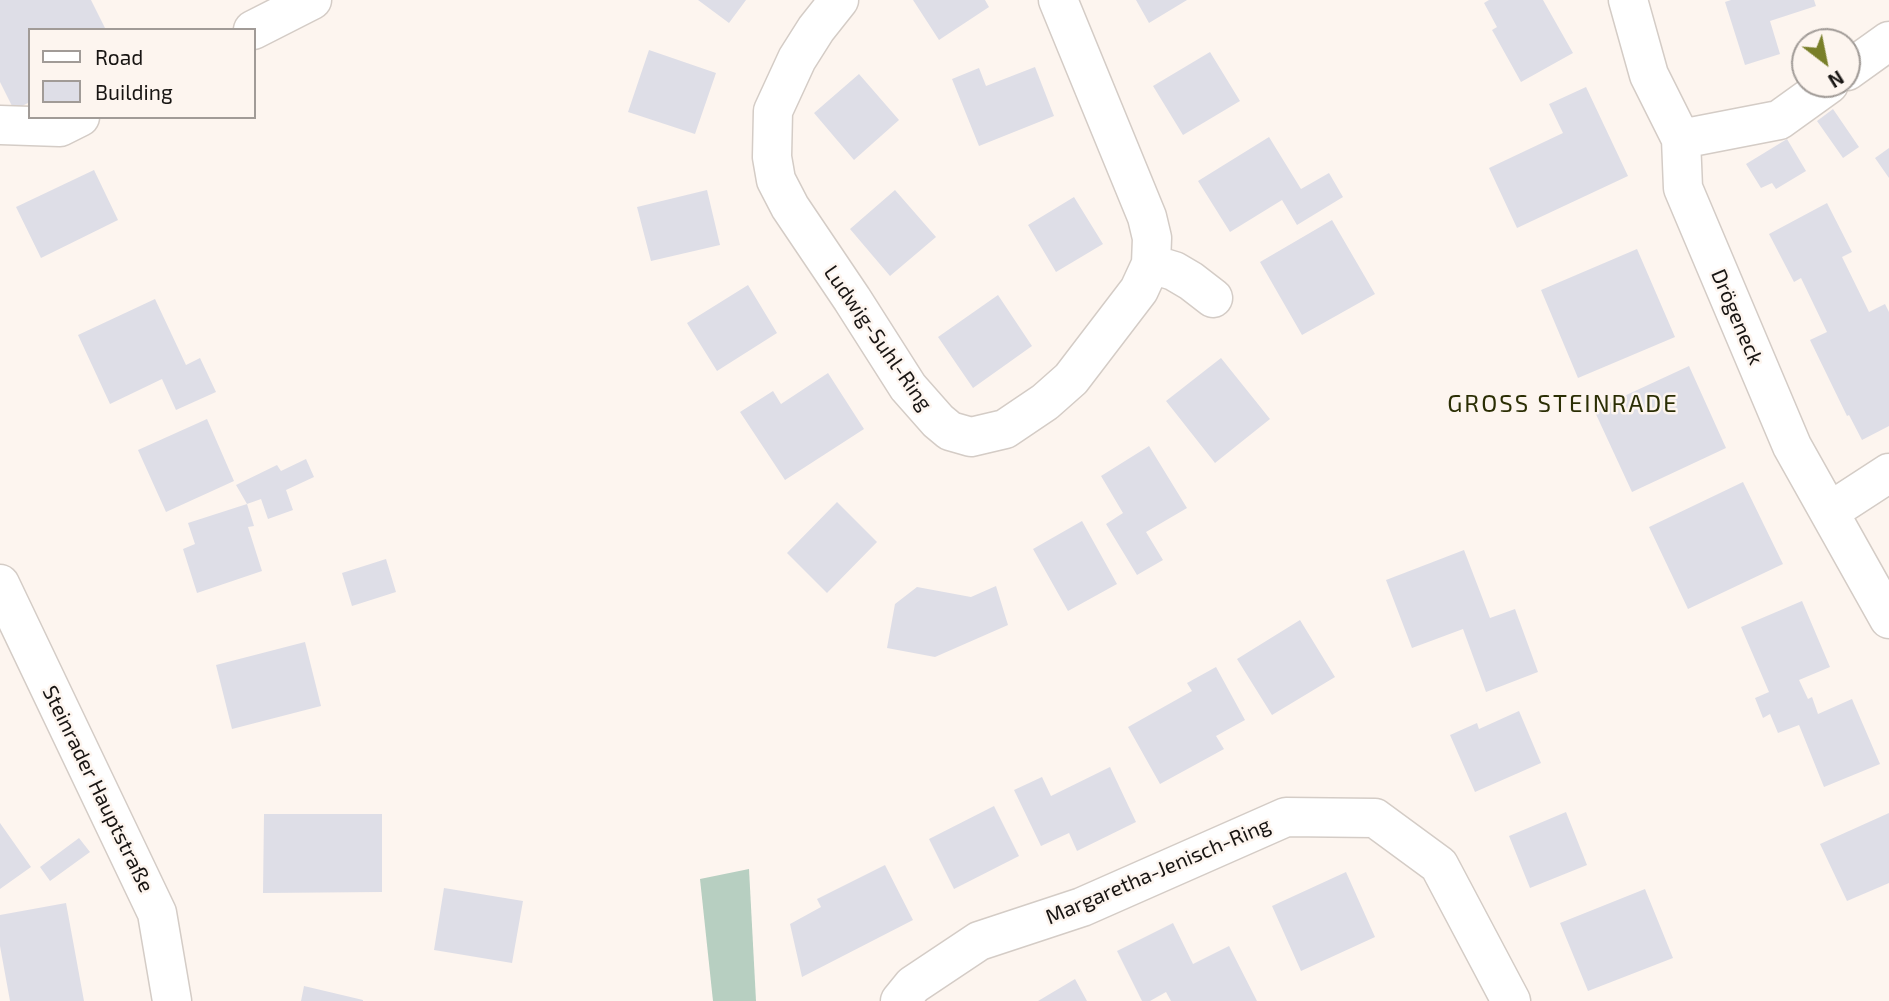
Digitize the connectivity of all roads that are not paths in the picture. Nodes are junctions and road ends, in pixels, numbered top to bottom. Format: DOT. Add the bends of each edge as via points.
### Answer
graph roads {
  1 [pos="312,0"];
  2 [pos="839,0"];
  3 [pos="1058,0"];
  4 [pos="1628,0"];
  5 [pos="256,28"];
  6 [pos="1889,41"];
  7 [pos="1861,61"];
  8 [pos="1810,98"];
  9 [pos="76,119"];
  10 [pos="0,125"];
  11 [pos="1681,139"];
  12 [pos="1151,264"];
  13 [pos="1213,298"];
  14 [pos="1889,473"];
  15 [pos="1829,512"];
  16 [pos="0,584"];
  17 [pos="1889,619"];
  18 [pos="172,1001"];
  19 [pos="900,1001"];
  20 [pos="1511,1001"];
  1 -- 5 [label="street"];
  2 -- 12 [label="street, Ludwig-Suhl-Ring" via="797,58 773,111 776,180 908,387 938,421 950,431 971,437 987,435 1005,429 1045,402 1104,339 1139,290"];
  3 -- 12 [label="street, Ludwig-Suhl-Ring" via="1147,217"];
  4 -- 11 [label="street, Drögeneck" via="1649,75"];
  6 -- 7 [label="street"];
  8 -- 11 [label="street" via="1779,120"];
  9 -- 10 [label="street" via="60,127"];
  11 -- 15 [label="street, Drögeneck" via="1683,188 1792,446"];
  12 -- 13 [label="street" via="1174,271"];
  14 -- 15 [label="street"];
  15 -- 17 [label="street, Drögeneck"];
  16 -- 18 [label="street, Steinrader Hauptstraße" via="157,913"];
  19 -- 20 [label="street, Margaretha-Jenisch-Ring" via="912,985 979,941 1082,907 1286,817 1375,818 1439,865"];
}
